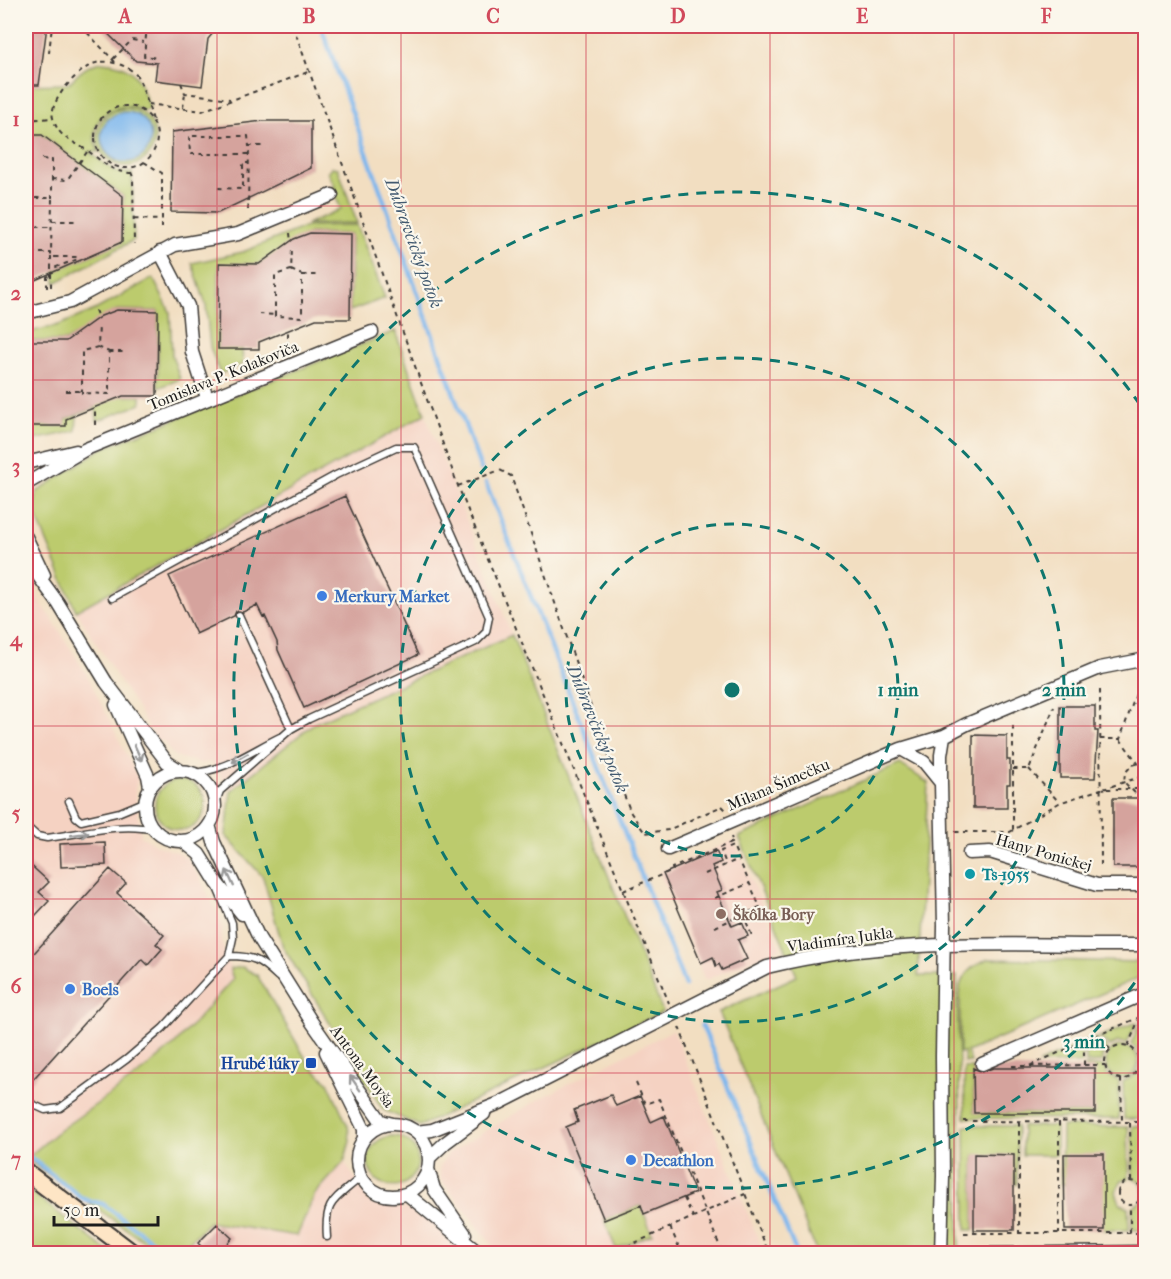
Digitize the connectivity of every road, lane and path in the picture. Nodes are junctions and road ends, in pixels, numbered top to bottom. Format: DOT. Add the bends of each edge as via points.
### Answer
graph roads {
  1 [pos="52,26"];
  2 [pos="81,26"];
  3 [pos="147,26"];
  4 [pos="293,26"];
  5 [pos="145,42"];
  6 [pos="49,53"];
  7 [pos="158,58"];
  8 [pos="113,59"];
  9 [pos="116,63"];
  10 [pos="309,72"];
  11 [pos="181,83"];
  12 [pos="185,93"];
  13 [pos="233,99"];
  14 [pos="148,104"];
  15 [pos="183,108"];
  16 [pos="53,118"];
  17 [pos="26,120"];
  18 [pos="153,120"];
  19 [pos="249,146"];
  20 [pos="264,146"];
  21 [pos="88,151"];
  22 [pos="249,154"];
  23 [pos="42,159"];
  24 [pos="144,162"];
  25 [pos="248,163"];
  26 [pos="129,168"];
  27 [pos="132,173"];
  28 [pos="52,179"];
  29 [pos="218,188"];
  30 [pos="332,195"];
  31 [pos="26,198"];
  32 [pos="52,198"];
  33 [pos="248,210"];
  34 [pos="134,219"];
  35 [pos="162,220"];
  36 [pos="52,221"];
  37 [pos="75,221"];
  38 [pos="26,227"];
  39 [pos="52,227"];
  40 [pos="162,228"];
  41 [pos="290,233"];
  42 [pos="291,242"];
  43 [pos="134,244"];
  44 [pos="292,249"];
  45 [pos="160,252"];
  46 [pos="26,253"];
  47 [pos="51,255"];
  48 [pos="26,267"];
  49 [pos="51,269"];
  50 [pos="291,270"];
  51 [pos="51,274"];
  52 [pos="302,275"];
  53 [pos="316,275"];
  54 [pos="51,286"];
  55 [pos="47,288"];
  56 [pos="95,310"];
  57 [pos="26,313"];
  58 [pos="259,314"];
  59 [pos="275,315"];
  60 [pos="98,318"];
  61 [pos="99,325"];
  62 [pos="288,330"];
  63 [pos="372,332"];
  64 [pos="288,346"];
  65 [pos="98,347"];
  66 [pos="109,352"];
  67 [pos="124,352"];
  68 [pos="66,391"];
  69 [pos="82,392"];
  70 [pos="207,398"];
  71 [pos="95,407"];
  72 [pos="95,425"];
  73 [pos="86,449"];
  74 [pos="26,463"];
  75 [pos="26,484"];
  76 [pos="459,486"];
  77 [pos="26,537"];
  78 [pos="26,559"];
  79 [pos="112,598"];
  80 [pos="58,603"];
  81 [pos="239,615"];
  82 [pos="1146,659"];
  83 [pos="1142,677"];
  84 [pos="106,682"];
  85 [pos="1100,690"];
  86 [pos="1054,707"];
  87 [pos="1013,726"];
  88 [pos="288,731"];
  89 [pos="944,736"];
  90 [pos="1100,739"];
  91 [pos="1120,739"];
  92 [pos="901,749"];
  93 [pos="1146,762"];
  94 [pos="1137,763"];
  95 [pos="1013,769"];
  96 [pos="1029,769"];
  97 [pos="186,772"];
  98 [pos="1146,775"];
  99 [pos="1124,782"];
  100 [pos="941,783"];
  101 [pos="150,787"];
  102 [pos="1101,789"];
  103 [pos="1130,789"];
  104 [pos="1146,789"];
  105 [pos="1146,794"];
  106 [pos="69,801"];
  107 [pos="144,802"];
  108 [pos="1059,803"];
  109 [pos="215,805"];
  110 [pos="737,819"];
  111 [pos="209,825"];
  112 [pos="26,826"];
  113 [pos="154,830"];
  114 [pos="1013,831"];
  115 [pos="952,832"];
  116 [pos="729,833"];
  117 [pos="183,841"];
  118 [pos="668,849"];
  119 [pos="969,853"];
  120 [pos="739,859"];
  121 [pos="726,864"];
  122 [pos="1101,865"];
  123 [pos="705,873"];
  124 [pos="217,883"];
  125 [pos="750,883"];
  126 [pos="1146,885"];
  127 [pos="623,891"];
  128 [pos="715,898"];
  129 [pos="743,914"];
  130 [pos="715,927"];
  131 [pos="255,929"];
  132 [pos="753,938"];
  133 [pos="944,944"];
  134 [pos="1146,945"];
  135 [pos="229,956"];
  136 [pos="291,988"];
  137 [pos="1146,993"];
  138 [pos="1145,1005"];
  139 [pos="673,1014"];
  140 [pos="1140,1017"];
  141 [pos="311,1022"];
  142 [pos="1096,1036"];
  143 [pos="1084,1041"];
  144 [pos="1128,1046"];
  145 [pos="1110,1049"];
  146 [pos="1009,1052"];
  147 [pos="982,1064"];
  148 [pos="1104,1065"];
  149 [pos="1029,1066"];
  150 [pos="1082,1066"];
  151 [pos="1121,1079"];
  152 [pos="636,1083"];
  153 [pos="26,1098"];
  154 [pos="500,1103"];
  155 [pos="963,1121"];
  156 [pos="1019,1122"];
  157 [pos="1059,1122"];
  158 [pos="1122,1122"];
  159 [pos="1130,1122"];
  160 [pos="1146,1122"];
  161 [pos="393,1124"];
  162 [pos="416,1132"];
  163 [pos="364,1138"];
  164 [pos="429,1164"];
  165 [pos="26,1172"];
  166 [pos="361,1177"];
  167 [pos="1131,1180"];
  168 [pos="1014,1192"];
  169 [pos="1019,1192"];
  170 [pos="1059,1192"];
  171 [pos="1064,1192"];
  172 [pos="406,1194"];
  173 [pos="745,1194"];
  174 [pos="684,1198"];
  175 [pos="1130,1205"];
  176 [pos="705,1211"];
  177 [pos="693,1216"];
  178 [pos="670,1227"];
  179 [pos="964,1233"];
  180 [pos="1019,1233"];
  181 [pos="1059,1233"];
  182 [pos="1130,1233"];
  183 [pos="1146,1233"];
  184 [pos="327,1237"];
  185 [pos="477,1251"];
  186 [pos="1146,1252"];
  187 [pos="134,1254"];
  188 [pos="610,1254"];
  189 [pos="682,1254"];
  190 [pos="723,1254"];
  191 [pos="769,1254"];
  192 [pos="941,1254"];
  193 [pos="973,1254"];
  1 -- 6 [label="path"];
  2 -- 8 [label="path"];
  3 -- 5 [label="path"];
  4 -- 10 [label="path"];
  5 -- 7 [label="path" via="144,56"];
  5 -- 8 [label="path" via="132,40"];
  8 -- 9 [label="path"];
  9 -- 14 [label="path" via="138,76"];
  9 -- 16 [label="path" via="95,63 84,69 58,96"];
  10 -- 13 [label="path"];
  10 -- 76 [label="path"];
  11 -- 12 [label="path"];
  12 -- 13 [label="path"];
  12 -- 15 [label="path"];
  13 -- 15 [label="path" via="202,111"];
  14 -- 15 [label="path"];
  14 -- 18 [label="path"];
  16 -- 17 [label="path"];
  16 -- 21 [label="path" via="64,138"];
  18 -- 24 [label="path" via="157,140"];
  18 -- 26 [label="path" via="136,107 125,105 111,109 100,119 94,134 102,157 119,168"];
  19 -- 20 [label="path"];
  19 -- 22 [label="path"];
  19 -- 22 [label="path" via="248,136 189,136 190,154"];
  21 -- 27 [label="path" via="116,172"];
  21 -- 28 [label="path" via="67,180"];
  22 -- 25 [label="path"];
  23 -- 28 [label="path" via="52,160"];
  24 -- 26 [label="path"];
  24 -- 35 [label="path" via="162,173"];
  25 -- 29 [label="path" via="243,162 243,189"];
  25 -- 33 [label="path"];
  26 -- 27 [label="path"];
  27 -- 34 [label="path"];
  28 -- 32 [label="path"];
  30 -- 45 [label="street" via="238,234 175,245"];
  31 -- 32 [label="path"];
  32 -- 36 [label="path"];
  34 -- 35 [label="path"];
  34 -- 43 [label="path"];
  35 -- 40 [label="path"];
  36 -- 37 [label="path"];
  36 -- 39 [label="path"];
  38 -- 39 [label="path"];
  38 -- 46 [label="path"];
  39 -- 47 [label="path"];
  41 -- 42 [label="path"];
  44 -- 50 [label="path"];
  45 -- 57 [label="street" via="70,302"];
  45 -- 70 [label="street" via="188,306 192,352"];
  46 -- 47 [label="path"];
  46 -- 48 [label="path"];
  47 -- 49 [label="path"];
  47 -- 49 [label="path" via="78,259"];
  49 -- 51 [label="path"];
  50 -- 52 [label="path"];
  50 -- 59 [label="path" via="275,274"];
  51 -- 54 [label="path"];
  51 -- 55 [label="path" via="47,277"];
  52 -- 53 [label="path"];
  52 -- 59 [label="path" via="302,317"];
  56 -- 60 [label="path"];
  58 -- 59 [label="path"];
  61 -- 65 [label="path"];
  62 -- 64 [label="path"];
  63 -- 70 [label="street, Tomislava P. Kolakoviča"];
  65 -- 66 [label="path"];
  65 -- 69 [label="path" via="82,351"];
  66 -- 67 [label="path"];
  66 -- 69 [label="path" via="109,394"];
  68 -- 69 [label="path"];
  70 -- 73 [label="street, Tomislava P. Kolakoviča"];
  71 -- 72 [label="path"];
  73 -- 74 [label="street, Tomislava P. Kolakoviča"];
  73 -- 75 [label="street, Tomislava P. Kolakoviča"];
  76 -- 110 [label="path" via="500,470 511,476 607,751 631,813 645,833 668,830 722,807"];
  76 -- 127 [label="path"];
  77 -- 80 [label="street"];
  78 -- 80 [label="street"];
  79 -- 88 [label="lane" via="336,475 396,447 414,447 489,617 486,632 476,642"];
  80 -- 84 [label="street"];
  81 -- 88 [label="lane"];
  82 -- 89 [label="street" via="1100,668"];
  83 -- 91 [label="path"];
  84 -- 97 [label="street" via="167,762"];
  84 -- 101 [label="street, one-way"];
  85 -- 90 [label="path"];
  86 -- 96 [label="path"];
  87 -- 95 [label="path"];
  88 -- 97 [label="lane, one-way" via="222,767 208,772"];
  88 -- 109 [label="lane" via="220,791"];
  89 -- 92 [label="street, Milana Šimečku"];
  89 -- 100 [label="street"];
  90 -- 91 [label="path"];
  90 -- 102 [label="path"];
  91 -- 94 [label="path"];
  92 -- 100 [label="street" via="924,762"];
  92 -- 110 [label="street, Milana Šimečku"];
  93 -- 94 [label="path"];
  94 -- 98 [label="path"];
  94 -- 99 [label="path" via="1125,773"];
  95 -- 96 [label="path"];
  95 -- 114 [label="path"];
  96 -- 108 [label="path"];
  97 -- 101 [label="street" via="163,774"];
  97 -- 109 [label="street" via="208,785"];
  98 -- 99 [label="path"];
  99 -- 102 [label="path"];
  99 -- 103 [label="path"];
  100 -- 133 [label="street"];
  101 -- 107 [label="street"];
  102 -- 103 [label="path"];
  102 -- 108 [label="path"];
  102 -- 122 [label="path"];
  103 -- 104 [label="path"];
  103 -- 105 [label="path"];
  106 -- 107 [label="lane" via="81,821"];
  107 -- 113 [label="street"];
  108 -- 114 [label="path"];
  109 -- 111 [label="street"];
  110 -- 118 [label="street, Milana Šimečku"];
  111 -- 117 [label="street" via="198,836"];
  131 -- 111 [label="street, Antona Moyša, one-way"];
  112 -- 113 [label="lane, one-way" via="37,836 47,838 124,826"];
  113 -- 117 [label="street" via="168,839"];
  114 -- 115 [label="path"];
  116 -- 127 [label="path" via="733,842"];
  117 -- 124 [label="street, Antona Moyša" via="199,854"];
  119 -- 126 [label="street, Hany Ponickej" via="990,852 1097,885"];
  120 -- 121 [label="path"];
  120 -- 121 [label="path" via="733,846 721,851"];
  120 -- 125 [label="path"];
  121 -- 123 [label="path"];
  124 -- 131 [label="street, Antona Moyša"];
  124 -- 135 [label="lane" via="232,923"];
  125 -- 128 [label="path"];
  125 -- 129 [label="path" via="760,907"];
  127 -- 139 [label="path"];
  129 -- 130 [label="path"];
  129 -- 132 [label="path"];
  131 -- 136 [label="street, Antona Moyša"];
  133 -- 134 [label="street, Vladimíra Jukla"];
  133 -- 139 [label="street, Vladimíra Jukla" via="856,950 767,967"];
  133 -- 192 [label="street"];
  135 -- 136 [label="lane" via="248,956 261,962"];
  135 -- 153 [label="lane" via="164,1028 60,1108 45,1110"];
  136 -- 141 [label="street, Antona Moyša"];
  137 -- 146 [label="street"];
  138 -- 140 [label="path"];
  139 -- 154 [label="street, Vladimíra Jukla"];
  139 -- 173 [label="path"];
  140 -- 142 [label="path"];
  140 -- 144 [label="path"];
  161 -- 141 [label="street, Antona Moyša, one-way" via="381,1121"];
  141 -- 163 [label="street, Antona Moyša" via="364,1129"];
  142 -- 143 [label="path"];
  142 -- 145 [label="path"];
  143 -- 149 [label="path"];
  143 -- 150 [label="path"];
  144 -- 145 [label="path"];
  144 -- 151 [label="path" via="1137,1053 1139,1064 1134,1074"];
  145 -- 148 [label="path"];
  146 -- 147 [label="street"];
  146 -- 149 [label="path" via="1009,1066"];
  148 -- 150 [label="path"];
  148 -- 151 [label="path" via="1112,1077"];
  149 -- 150 [label="path"];
  151 -- 158 [label="path"];
  152 -- 176 [label="path" via="645,1104 659,1099"];
  154 -- 162 [label="street, Vladimíra Jukla" via="432,1130"];
  154 -- 164 [label="street, Vladimíra Jukla" via="445,1143"];
  155 -- 156 [label="path"];
  156 -- 157 [label="path"];
  156 -- 169 [label="path"];
  157 -- 158 [label="path"];
  157 -- 170 [label="path"];
  158 -- 159 [label="path"];
  159 -- 160 [label="path"];
  159 -- 167 [label="path"];
  161 -- 162 [label="street"];
  161 -- 163 [label="street" via="377,1127"];
  162 -- 164 [label="street" via="425,1143"];
  163 -- 166 [label="street" via="357,1154"];
  164 -- 172 [label="street" via="419,1186"];
  164 -- 185 [label="street" via="434,1189"];
  165 -- 187 [label="main road"];
  166 -- 172 [label="street" via="383,1195"];
  166 -- 184 [label="lane" via="331,1203 326,1219"];
  167 -- 175 [label="path" via="1141,1186 1143,1195"];
  167 -- 175 [label="path" via="1120,1185 1118,1192 1123,1203"];
  168 -- 169 [label="path"];
  169 -- 180 [label="path"];
  170 -- 171 [label="path"];
  170 -- 181 [label="path"];
  172 -- 185 [label="street"];
  173 -- 176 [label="path"];
  173 -- 191 [label="path"];
  174 -- 177 [label="path"];
  175 -- 182 [label="path"];
  176 -- 177 [label="path"];
  176 -- 190 [label="path"];
  177 -- 178 [label="path"];
  178 -- 188 [label="path"];
  178 -- 189 [label="path"];
  179 -- 180 [label="path"];
  180 -- 181 [label="path"];
  181 -- 182 [label="path"];
  182 -- 183 [label="path"];
  186 -- 193 [label="street"];
}
